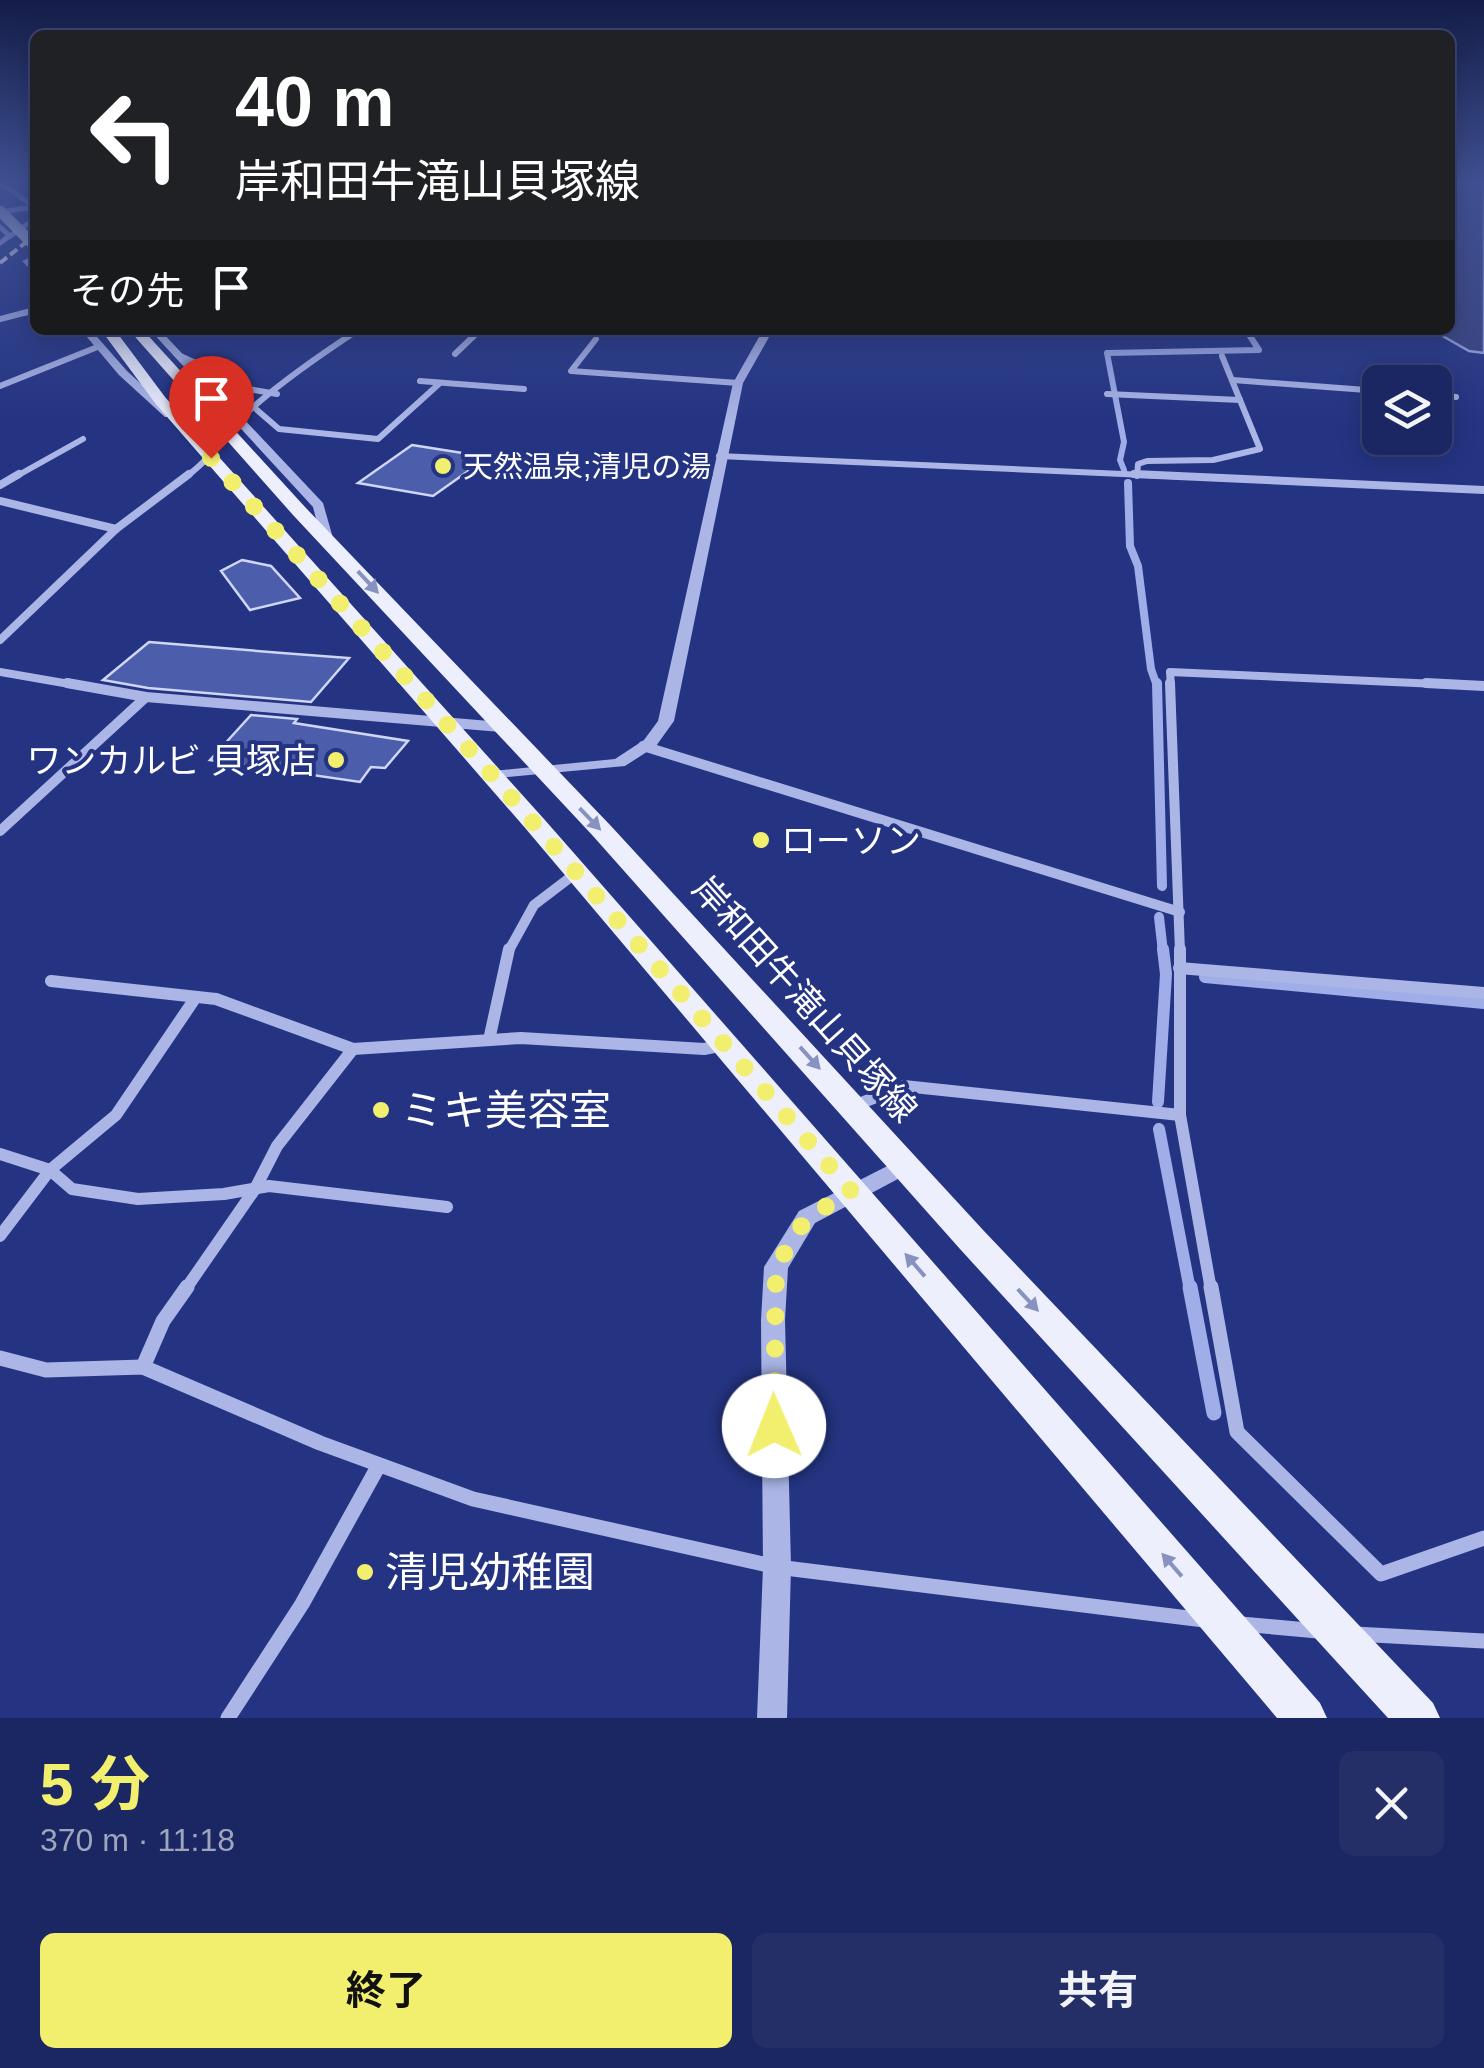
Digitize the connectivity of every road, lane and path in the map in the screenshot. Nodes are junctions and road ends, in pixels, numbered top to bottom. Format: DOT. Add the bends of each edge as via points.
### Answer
graph roads {
  1 [pos="30,311"];
  2 [pos="0,319"];
  3 [pos="141,335"];
  4 [pos="160,335"];
  5 [pos="350,335"];
  6 [pos="475,335"];
  7 [pos="765,335"];
  8 [pos="104,338"];
  9 [pos="596,339"];
  10 [pos="177,354"];
  11 [pos="455,354"];
  12 [pos="1222,356"];
  13 [pos="1233,380"];
  14 [pos="420,381"];
  15 [pos="440,383"];
  16 [pos="738,383"];
  17 [pos="0,386"];
  18 [pos="524,390"];
  19 [pos="1362,390"];
  20 [pos="277,394"];
  21 [pos="1107,394"];
  22 [pos="1452,396"];
  23 [pos="1456,396"];
  24 [pos="1240,400"];
  25 [pos="257,410"];
  26 [pos="236,426"];
  27 [pos="83,439"];
  28 [pos="203,449"];
  29 [pos="720,456"];
  30 [pos="1136,476"];
  31 [pos="0,486"];
  32 [pos="1484,490"];
  33 [pos="0,501"];
  34 [pos="116,529"];
  35 [pos="0,640"];
  36 [pos="0,672"];
  37 [pos="1484,686"];
  38 [pos="146,698"];
  39 [pos="445,722"];
  40 [pos="504,728"];
  41 [pos="643,746"];
  42 [pos="545,771"];
  43 [pos="493,776"];
  44 [pos="0,831"];
  45 [pos="577,872"];
  46 [pos="1180,912"];
  47 [pos="1179,968"];
  48 [pos="52,981"];
  49 [pos="1484,993"];
  50 [pos="196,996"];
  51 [pos="489,1040"];
  52 [pos="725,1045"];
  53 [pos="354,1050"];
  54 [pos="853,1106"];
  55 [pos="1180,1115"];
  56 [pos="0,1154"];
  57 [pos="905,1165"];
  58 [pos="50,1170"];
  59 [pos="254,1189"];
  60 [pos="852,1192"];
  61 [pos="447,1207"];
  62 [pos="0,1236"];
  63 [pos="0,1358"];
  64 [pos="143,1367"];
  65 [pos="379,1465"];
  66 [pos="1484,1538"];
  67 [pos="776,1568"];
  68 [pos="1221,1622"];
  69 [pos="1341,1632"];
  70 [pos="1484,1641"];
  71 [pos="228,1718"];
  72 [pos="772,1718"];
  73 [pos="1304,1718"];
  74 [pos="1418,1718"];
  1 -- 2 [label="street"];
  3 -- 26 [label="main road, 岸和田牛滝山貝塚線"];
  4 -- 10 [label="street"];
  5 -- 20 [label="street"];
  6 -- 11 [label="street"];
  7 -- 16 [label="street"];
  8 -- 17 [label="street"];
  8 -- 28 [label="main road"];
  9 -- 16 [label="street" via="570,372"];
  10 -- 20 [label="street" via="219,384"];
  10 -- 26 [label="street"];
  12 -- 13 [label="street"];
  13 -- 19 [label="street"];
  13 -- 24 [label="street"];
  14 -- 15 [label="street"];
  15 -- 18 [label="street"];
  15 -- 25 [label="street" via="378,439 280,429"];
  16 -- 29 [label="street"];
  20 -- 25 [label="street"];
  21 -- 24 [label="street"];
  22 -- 23 [label="street"];
  24 -- 30 [label="street" via="1260,449 1213,460 1146,461"];
  25 -- 26 [label="street"];
  26 -- 28 [label="street"];
  26 -- 40 [label="main road, 岸和田牛滝山貝塚線, one-way" via="327,538"];
  27 -- 31 [label="street"];
  28 -- 34 [label="street"];
  28 -- 39 [label="main road"];
  29 -- 30 [label="street"];
  29 -- 41 [label="street" via="666,720"];
  30 -- 32 [label="street"];
  33 -- 34 [label="street"];
  34 -- 35 [label="street"];
  36 -- 38 [label="street"];
  37 -- 46 [label="street" via="1170,672"];
  38 -- 39 [label="street"];
  38 -- 44 [label="street"];
  39 -- 40 [label="street"];
  39 -- 43 [label="main road"];
  40 -- 42 [label="main road, 岸和田牛滝山貝塚線"];
  41 -- 42 [label="street" via="618,763"];
  41 -- 46 [label="street"];
  42 -- 43 [label="street"];
  42 -- 54 [label="main road, 岸和田牛滝山貝塚線, one-way"];
  43 -- 45 [label="main road"];
  45 -- 51 [label="street" via="547,889 518,922"];
  45 -- 52 [label="main road"];
  46 -- 47 [label="street"];
  47 -- 49 [label="street"];
  47 -- 55 [label="street"];
  48 -- 50 [label="street"];
  50 -- 53 [label="street"];
  50 -- 58 [label="street" via="116,1115"];
  51 -- 52 [label="street"];
  51 -- 53 [label="street"];
  52 -- 60 [label="main road"];
  53 -- 59 [label="street" via="304,1106"];
  54 -- 55 [label="street" via="904,1086"];
  54 -- 57 [label="main road, 岸和田牛滝山貝塚線"];
  55 -- 66 [label="street" via="1237,1432 1381,1574"];
  56 -- 58 [label="street"];
  57 -- 60 [label="street"];
  57 -- 69 [label="main road, 岸和田牛滝山貝塚線, one-way"];
  58 -- 59 [label="street" via="72,1189 138,1199"];
  58 -- 62 [label="street"];
  59 -- 61 [label="street"];
  59 -- 64 [label="street" via="162,1321"];
  60 -- 67 [label="street" via="807,1217 776,1267"];
  68 -- 60 [label="main road, one-way"];
  63 -- 64 [label="street" via="46,1370"];
  64 -- 65 [label="street"];
  65 -- 67 [label="street" via="473,1500"];
  65 -- 71 [label="street" via="302,1604"];
  67 -- 68 [label="street"];
  67 -- 72 [label="street"];
  68 -- 69 [label="street"];
  68 -- 73 [label="main road"];
  69 -- 70 [label="street"];
  69 -- 74 [label="main road, 岸和田牛滝山貝塚線"];
}
